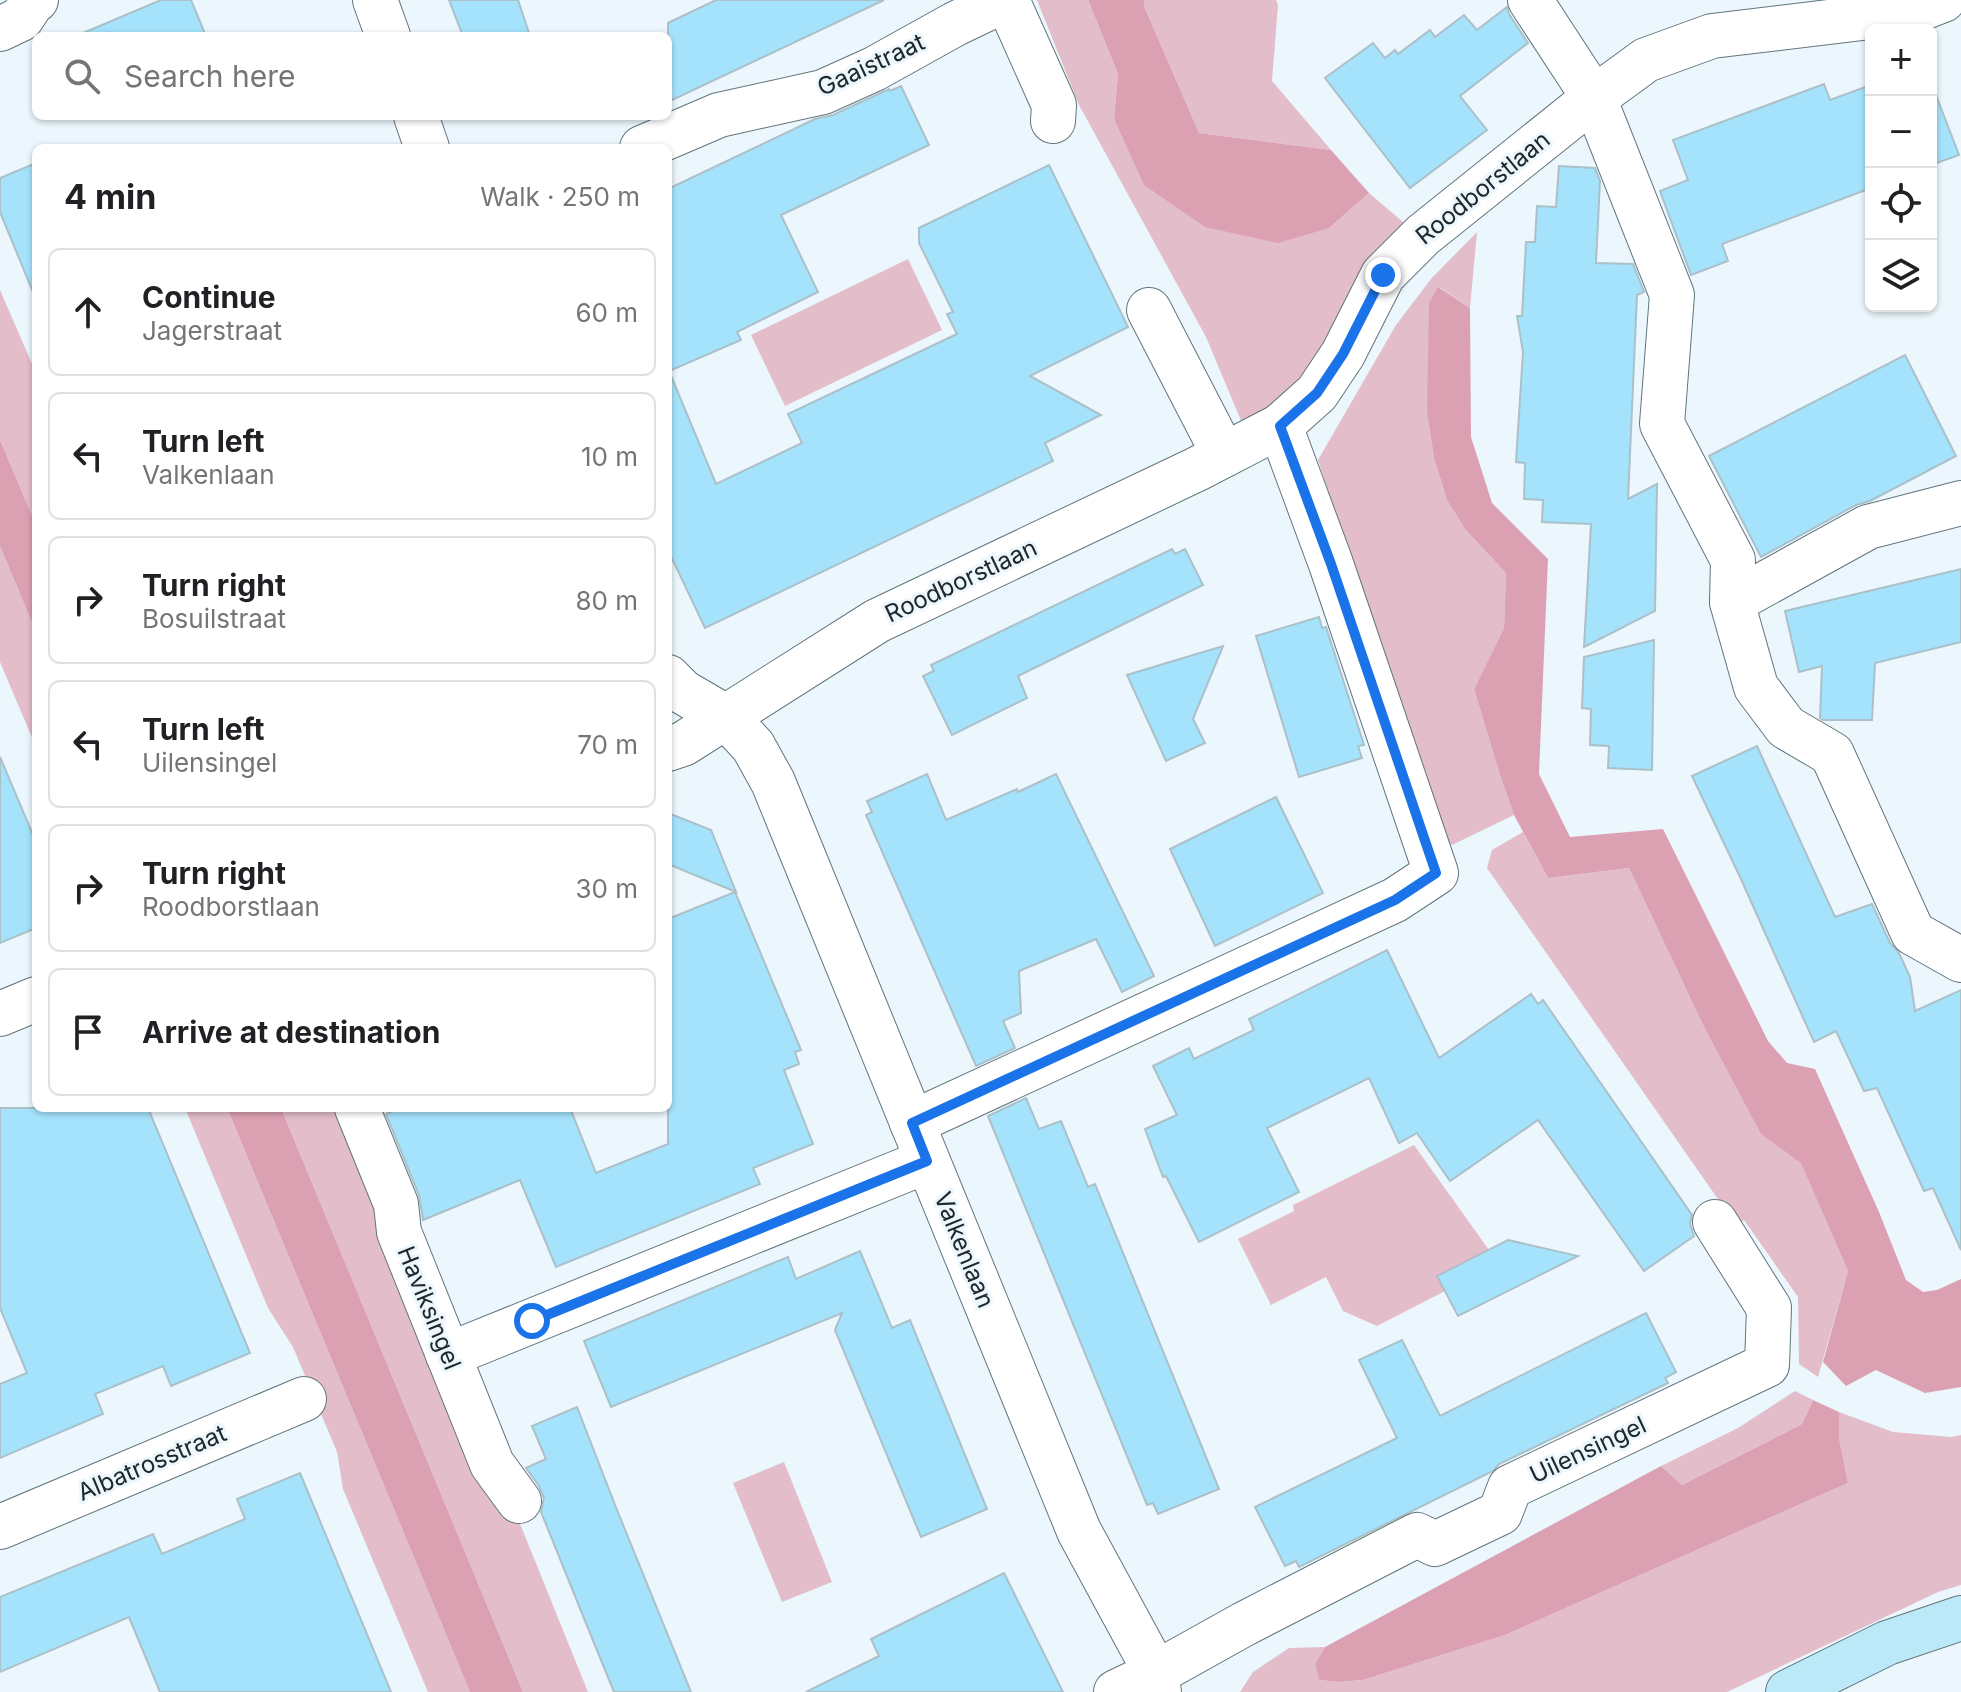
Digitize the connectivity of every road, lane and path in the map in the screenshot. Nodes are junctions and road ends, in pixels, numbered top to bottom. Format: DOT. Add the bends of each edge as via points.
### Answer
graph roads {
  1 [pos="36,0"];
  2 [pos="375,0"];
  3 [pos="1006,0"];
  4 [pos="1530,0"];
  5 [pos="1943,0"];
  6 [pos="0,29"];
  7 [pos="387,32"];
  8 [pos="1594,98"];
  9 [pos="417,120"];
  10 [pos="1053,121"];
  11 [pos="426,144"];
  12 [pos="651,144"];
  13 [pos="1149,310"];
  14 [pos="1280,426"];
  15 [pos="1224,455"];
  16 [pos="1961,503"];
  17 [pos="1732,602"];
  18 [pos="672,681"];
  19 [pos="726,717"];
  20 [pos="672,748"];
  21 [pos="1961,960"];
  22 [pos="32,1001"];
  23 [pos="0,1014"];
  24 [pos="359,1112"];
  25 [pos="920,1142"];
  26 [pos="1715,1222"];
  27 [pos="448,1355"];
  28 [pos="304,1399"];
  29 [pos="519,1501"];
  30 [pos="0,1527"];
  31 [pos="1961,1618"];
  32 [pos="1165,1686"];
  33 [pos="1116,1692"];
  34 [pos="1788,1692"];
  1 -- 6 [label="street" via="21,19"];
  2 -- 7 [label="street"];
  3 -- 10 [label="street" via="1054,105"];
  3 -- 12 [label="street, Gaaistraat" via="823,92 719,115"];
  4 -- 8 [label="street"];
  5 -- 8 [label="street, Roodborstlaan" via="1912,12 1712,36 1646,60"];
  8 -- 14 [label="street, Roodborstlaan" via="1423,235 1383,275 1317,393"];
  8 -- 17 [label="street" via="1672,295 1662,424 1733,560"];
  9 -- 11 [label="street"];
  13 -- 15 [label="street"];
  14 -- 15 [label="street, Roodborstlaan"];
  14 -- 25 [label="street" via="1436,873 1395,900"];
  15 -- 19 [label="street, Roodborstlaan" via="877,621"];
  16 -- 17 [label="street" via="1868,527"];
  17 -- 21 [label="street" via="1756,687 1786,727 1832,754 1913,933"];
  18 -- 19 [label="street, Valkenlaan"];
  19 -- 20 [label="street, Roodborstlaan"];
  19 -- 25 [label="street, Valkenlaan" via="753,746 773,782"];
  22 -- 23 [label="street"];
  24 -- 27 [label="street, Haviksingel"];
  25 -- 27 [label="street"];
  25 -- 32 [label="street, Valkenlaan" via="1079,1531"];
  26 -- 32 [label="street, Uilensingel" via="1769,1308 1767,1365 1510,1487 1500,1513 1435,1544 1417,1535 1244,1624"];
  27 -- 29 [label="street, Haviksingel" via="492,1464"];
  28 -- 30 [label="street, Albatrosstraat"];
  31 -- 34 [label="street" via="1887,1643"];
  32 -- 33 [label="street"];
}
